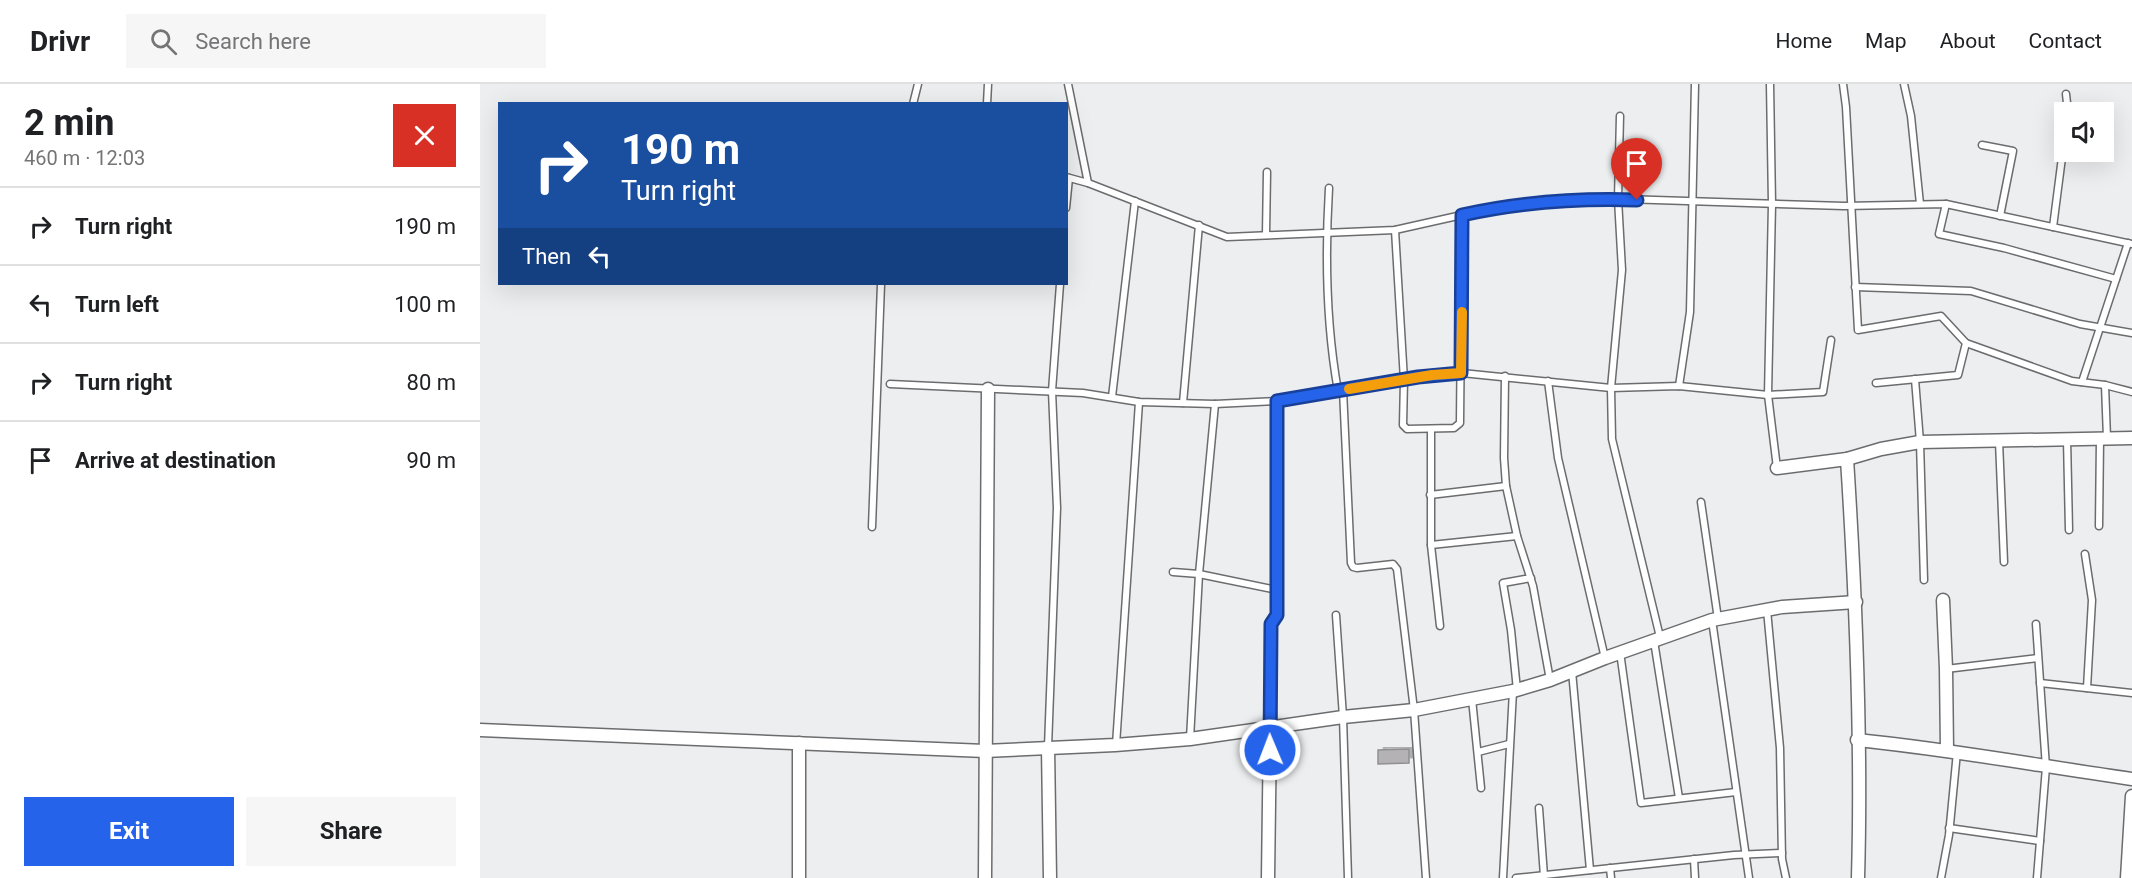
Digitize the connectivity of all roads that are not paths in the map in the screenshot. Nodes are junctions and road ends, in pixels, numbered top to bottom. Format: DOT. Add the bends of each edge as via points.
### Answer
graph roads {
  1 [pos="918,84"];
  2 [pos="988,84"];
  3 [pos="1068,84"];
  4 [pos="1695,84"];
  5 [pos="1770,84"];
  6 [pos="1843,84"];
  7 [pos="1904,84"];
  8 [pos="2066,94"];
  9 [pos="914,102"];
  10 [pos="987,102"];
  11 [pos="2067,102"];
  12 [pos="1620,116"];
  13 [pos="1982,145"];
  14 [pos="2061,162"];
  15 [pos="1267,172"];
  16 [pos="1068,177"];
  17 [pos="1088,183"];
  18 [pos="1329,188"];
  19 [pos="1618,199"];
  20 [pos="1135,201"];
  21 [pos="1693,202"];
  22 [pos="1772,204"];
  23 [pos="1920,204"];
  24 [pos="1946,204"];
  25 [pos="1850,206"];
  26 [pos="1462,215"];
  27 [pos="2000,216"];
  28 [pos="1199,225"];
  29 [pos="2053,227"];
  30 [pos="1395,230"];
  31 [pos="1326,233"];
  32 [pos="1266,235"];
  33 [pos="2130,244"];
  34 [pos="2116,279"];
  35 [pos="881,285"];
  36 [pos="1060,285"];
  37 [pos="1855,287"];
  38 [pos="2100,328"];
  39 [pos="2132,333"];
  40 [pos="1831,340"];
  41 [pos="1966,343"];
  42 [pos="1461,373"];
  43 [pos="1505,376"];
  44 [pos="1915,378"];
  45 [pos="1404,380"];
  46 [pos="1548,381"];
  47 [pos="2082,382"];
  48 [pos="1876,383"];
  49 [pos="890,384"];
  50 [pos="2105,385"];
  51 [pos="1679,386"];
  52 [pos="988,388"];
  53 [pos="1611,388"];
  54 [pos="1052,391"];
  55 [pos="1341,391"];
  56 [pos="2132,392"];
  57 [pos="1768,395"];
  58 [pos="1112,397"];
  59 [pos="1277,401"];
  60 [pos="1139,402"];
  61 [pos="1183,403"];
  62 [pos="1215,404"];
  63 [pos="1431,430"];
  64 [pos="2104,438"];
  65 [pos="2132,438"];
  66 [pos="2067,439"];
  67 [pos="1999,440"];
  68 [pos="1920,442"];
  69 [pos="1847,459"];
  70 [pos="1777,468"];
  71 [pos="1506,486"];
  72 [pos="1430,495"];
  73 [pos="1701,502"];
  74 [pos="2099,526"];
  75 [pos="872,527"];
  76 [pos="2069,530"];
  77 [pos="1517,536"];
  78 [pos="1431,545"];
  79 [pos="2085,554"];
  80 [pos="2004,562"];
  81 [pos="1173,572"];
  82 [pos="1199,574"];
  83 [pos="1531,579"];
  84 [pos="1924,580"];
  85 [pos="1277,590"];
  86 [pos="1943,600"];
  87 [pos="1856,602"];
  88 [pos="1767,609"];
  89 [pos="1336,615"];
  90 [pos="1715,619"];
  91 [pos="2036,624"];
  92 [pos="1440,626"];
  93 [pos="1657,639"];
  94 [pos="1620,652"];
  95 [pos="1605,658"];
  96 [pos="2038,658"];
  97 [pos="1947,669"];
  98 [pos="1572,671"];
  99 [pos="1550,680"];
  100 [pos="2040,683"];
  101 [pos="2086,688"];
  102 [pos="1515,691"];
  103 [pos="2132,693"];
  104 [pos="1472,698"];
  105 [pos="1414,710"];
  106 [pos="1343,717"];
  107 [pos="1270,728"];
  108 [pos="480,730"];
  109 [pos="1190,739"];
  110 [pos="1857,740"];
  111 [pos="799,744"];
  112 [pos="1509,744"];
  113 [pos="1116,746"];
  114 [pos="1048,747"];
  115 [pos="985,751"];
  116 [pos="1952,751"];
  117 [pos="1478,753"];
  118 [pos="2046,767"];
  119 [pos="2132,778"];
  120 [pos="1481,788"];
  121 [pos="1736,792"];
  122 [pos="2132,796"];
  123 [pos="1679,798"];
  124 [pos="1539,808"];
  125 [pos="1949,828"];
  126 [pos="2040,841"];
  127 [pos="1782,853"];
  128 [pos="1745,855"];
  129 [pos="1694,859"];
  130 [pos="1610,868"];
  131 [pos="1590,870"];
  132 [pos="1544,877"];
  133 [pos="799,878"];
  134 [pos="985,878"];
  135 [pos="1050,878"];
  136 [pos="1269,878"];
  137 [pos="1348,878"];
  138 [pos="1425,878"];
  139 [pos="1503,878"];
  140 [pos="1516,878"];
  141 [pos="1611,878"];
  142 [pos="1695,878"];
  143 [pos="1749,878"];
  144 [pos="1786,878"];
  145 [pos="1858,878"];
  146 [pos="1941,878"];
  147 [pos="2037,878"];
  148 [pos="2127,878"];
  1 -- 9 [label="lane"];
  2 -- 10 [label="lane"];
  3 -- 17 [label="lane"];
  4 -- 21 [label="lane"];
  5 -- 22 [label="lane"];
  6 -- 25 [label="lane"];
  7 -- 23 [label="lane"];
  8 -- 11 [label="lane"];
  12 -- 19 [label="lane"];
  13 -- 27 [label="lane" via="2013,151"];
  14 -- 29 [label="lane"];
  15 -- 32 [label="lane"];
  16 -- 17 [label="lane"];
  17 -- 20 [label="lane"];
  18 -- 31 [label="lane"];
  19 -- 21 [label="lane"];
  19 -- 26 [label="lane" via="1502,206"];
  19 -- 53 [label="lane" via="1622,270"];
  20 -- 28 [label="lane"];
  20 -- 58 [label="lane"];
  21 -- 22 [label="lane"];
  21 -- 51 [label="lane" via="1690,312"];
  22 -- 25 [label="lane"];
  22 -- 57 [label="lane"];
  23 -- 24 [label="lane"];
  23 -- 25 [label="lane"];
  24 -- 27 [label="lane"];
  24 -- 34 [label="lane" via="1939,234"];
  25 -- 37 [label="lane"];
  26 -- 30 [label="lane"];
  26 -- 42 [label="lane"];
  27 -- 29 [label="lane"];
  28 -- 32 [label="lane" via="1227,237"];
  28 -- 61 [label="lane"];
  29 -- 33 [label="lane"];
  30 -- 31 [label="lane"];
  30 -- 45 [label="lane"];
  31 -- 32 [label="lane"];
  31 -- 55 [label="lane" via="1330,346"];
  33 -- 34 [label="lane"];
  34 -- 38 [label="lane"];
  35 -- 75 [label="lane"];
  36 -- 54 [label="lane"];
  37 -- 38 [label="lane" via="1971,291"];
  37 -- 41 [label="lane" via="1858,330 1941,316"];
  38 -- 39 [label="lane"];
  38 -- 47 [label="lane"];
  40 -- 57 [label="lane" via="1823,392"];
  41 -- 44 [label="lane" via="1958,375"];
  41 -- 47 [label="lane"];
  42 -- 43 [label="lane"];
  42 -- 45 [label="lane"];
  42 -- 63 [label="lane" via="1458,427"];
  43 -- 46 [label="lane"];
  43 -- 71 [label="lane"];
  44 -- 48 [label="lane"];
  44 -- 68 [label="lane"];
  45 -- 55 [label="lane"];
  45 -- 63 [label="lane" via="1405,428"];
  46 -- 53 [label="lane"];
  46 -- 95 [label="lane" via="1558,459"];
  47 -- 50 [label="lane"];
  49 -- 52 [label="lane"];
  50 -- 56 [label="lane"];
  50 -- 64 [label="lane"];
  51 -- 53 [label="lane"];
  51 -- 57 [label="lane"];
  52 -- 54 [label="lane"];
  52 -- 115 [label="street"];
  53 -- 93 [label="lane" via="1612,439"];
  54 -- 58 [label="lane"];
  54 -- 114 [label="lane" via="1057,508"];
  55 -- 59 [label="lane"];
  55 -- 105 [label="lane" via="1351,563 1357,568 1393,564 1397,569"];
  57 -- 70 [label="lane"];
  58 -- 60 [label="lane"];
  59 -- 62 [label="lane"];
  59 -- 85 [label="lane"];
  60 -- 61 [label="lane"];
  60 -- 113 [label="lane"];
  61 -- 62 [label="lane"];
  62 -- 82 [label="lane"];
  63 -- 72 [label="lane"];
  64 -- 65 [label="street"];
  64 -- 66 [label="street"];
  64 -- 74 [label="lane"];
  66 -- 67 [label="street"];
  66 -- 76 [label="lane"];
  67 -- 68 [label="street"];
  67 -- 80 [label="lane"];
  68 -- 69 [label="street"];
  68 -- 84 [label="lane"];
  69 -- 70 [label="street"];
  69 -- 87 [label="street"];
  71 -- 72 [label="lane"];
  71 -- 77 [label="lane"];
  72 -- 78 [label="lane"];
  73 -- 90 [label="lane"];
  77 -- 78 [label="lane"];
  77 -- 83 [label="lane"];
  78 -- 92 [label="lane"];
  79 -- 101 [label="lane" via="2092,600"];
  81 -- 82 [label="lane"];
  82 -- 85 [label="lane"];
  82 -- 109 [label="lane"];
  83 -- 99 [label="lane"];
  83 -- 102 [label="lane" via="1503,583"];
  85 -- 107 [label="lane" via="1277,615 1271,624"];
  86 -- 97 [label="street"];
  87 -- 88 [label="street"];
  87 -- 110 [label="street"];
  88 -- 90 [label="street"];
  88 -- 127 [label="lane" via="1780,748"];
  89 -- 106 [label="lane"];
  90 -- 93 [label="street"];
  90 -- 121 [label="lane"];
  91 -- 96 [label="lane"];
  93 -- 94 [label="street"];
  93 -- 123 [label="lane"];
  94 -- 95 [label="street"];
  94 -- 123 [label="lane" via="1641,803"];
  95 -- 98 [label="street"];
  96 -- 97 [label="lane"];
  96 -- 100 [label="lane"];
  97 -- 116 [label="street"];
  98 -- 99 [label="street"];
  98 -- 131 [label="lane"];
  99 -- 102 [label="street"];
  100 -- 101 [label="lane"];
  100 -- 118 [label="lane"];
  101 -- 103 [label="lane"];
  102 -- 104 [label="street"];
  102 -- 112 [label="lane"];
  104 -- 105 [label="street"];
  104 -- 117 [label="lane"];
  105 -- 106 [label="street"];
  105 -- 138 [label="lane"];
  106 -- 107 [label="street"];
  106 -- 137 [label="lane"];
  107 -- 109 [label="street"];
  107 -- 136 [label="street"];
  108 -- 111 [label="street"];
  109 -- 113 [label="street"];
  110 -- 116 [label="street"];
  110 -- 145 [label="street"];
  111 -- 115 [label="street"];
  111 -- 133 [label="street"];
  112 -- 117 [label="lane"];
  112 -- 139 [label="lane"];
  113 -- 114 [label="street"];
  114 -- 115 [label="street"];
  114 -- 135 [label="street"];
  115 -- 134 [label="street"];
  116 -- 118 [label="street"];
  116 -- 125 [label="lane"];
  117 -- 120 [label="lane"];
  118 -- 119 [label="street"];
  118 -- 126 [label="lane"];
  121 -- 123 [label="lane"];
  121 -- 128 [label="lane"];
  122 -- 148 [label="street"];
  124 -- 132 [label="lane"];
  125 -- 126 [label="lane"];
  125 -- 146 [label="lane"];
  126 -- 147 [label="lane"];
  127 -- 128 [label="lane"];
  127 -- 144 [label="lane"];
  128 -- 129 [label="lane"];
  128 -- 143 [label="lane"];
  129 -- 130 [label="lane"];
  129 -- 142 [label="lane"];
  130 -- 131 [label="lane"];
  130 -- 141 [label="lane"];
  131 -- 132 [label="lane"];
  132 -- 140 [label="lane"];
}
